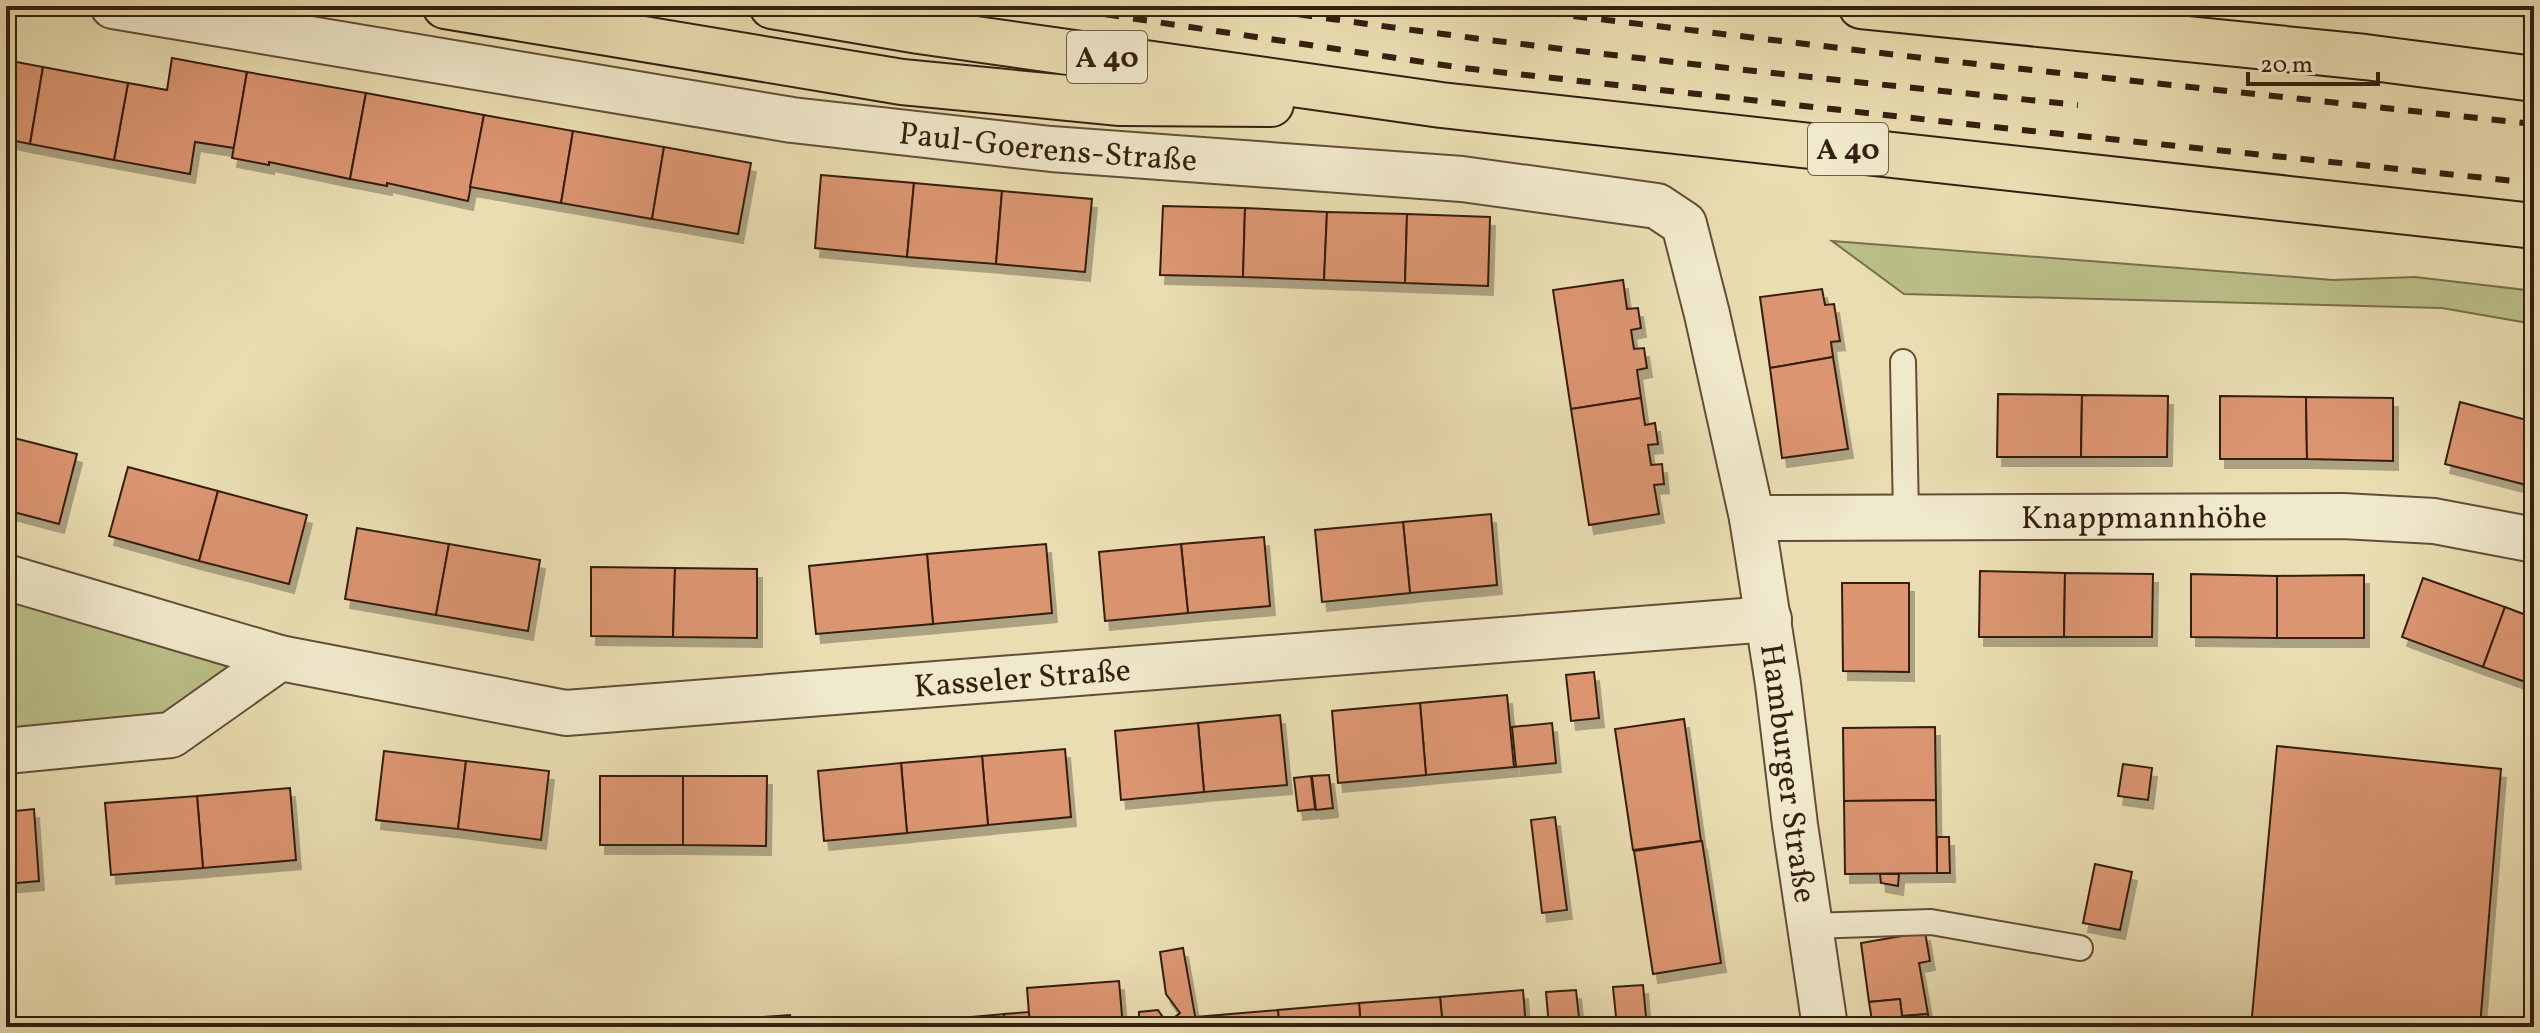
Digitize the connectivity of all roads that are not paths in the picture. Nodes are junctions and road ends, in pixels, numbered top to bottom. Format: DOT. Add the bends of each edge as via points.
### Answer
graph roads {
  1 [pos="113,6"];
  2 [pos="445,6"];
  3 [pos="772,6"];
  4 [pos="1861,6"];
  5 [pos="2534,79"];
  6 [pos="1441,105"];
  7 [pos="2534,226"];
  8 [pos="1903,362"];
  9 [pos="1906,516"];
  10 [pos="1752,518"];
  11 [pos="2534,540"];
  12 [pos="6,577"];
  13 [pos="1769,619"];
  14 [pos="280,658"];
  15 [pos="6,751"];
  16 [pos="1810,926"];
  17 [pos="2080,948"];
  18 [pos="1825,1027"];
  1 -- 10 [label="street, Paul-Goerens-Straße" via="792,120 1051,149 1462,179 1657,206 1684,224"];
  2 -- 6 [label="highway" via="902,82 1120,103"];
  3 -- 6 [label="highway, A 40"];
  4 -- 5 [label="highway"];
  6 -- 7 [label="highway, A 40"];
  8 -- 9 [label="lane"];
  9 -- 10 [label="street, Knappmannhöhe"];
  9 -- 11 [label="street, Knappmannhöhe" via="2343,516 2434,521"];
  10 -- 13 [label="street, Hamburger Straße"];
  12 -- 14 [label="street, Kasseler Straße"];
  13 -- 14 [label="street, Kasseler Straße" via="566,713"];
  13 -- 16 [label="street, Hamburger Straße"];
  14 -- 15 [label="street" via="171,735"];
  16 -- 17 [label="lane" via="1931,922"];
  16 -- 18 [label="street, Hamburger Straße"];
}
